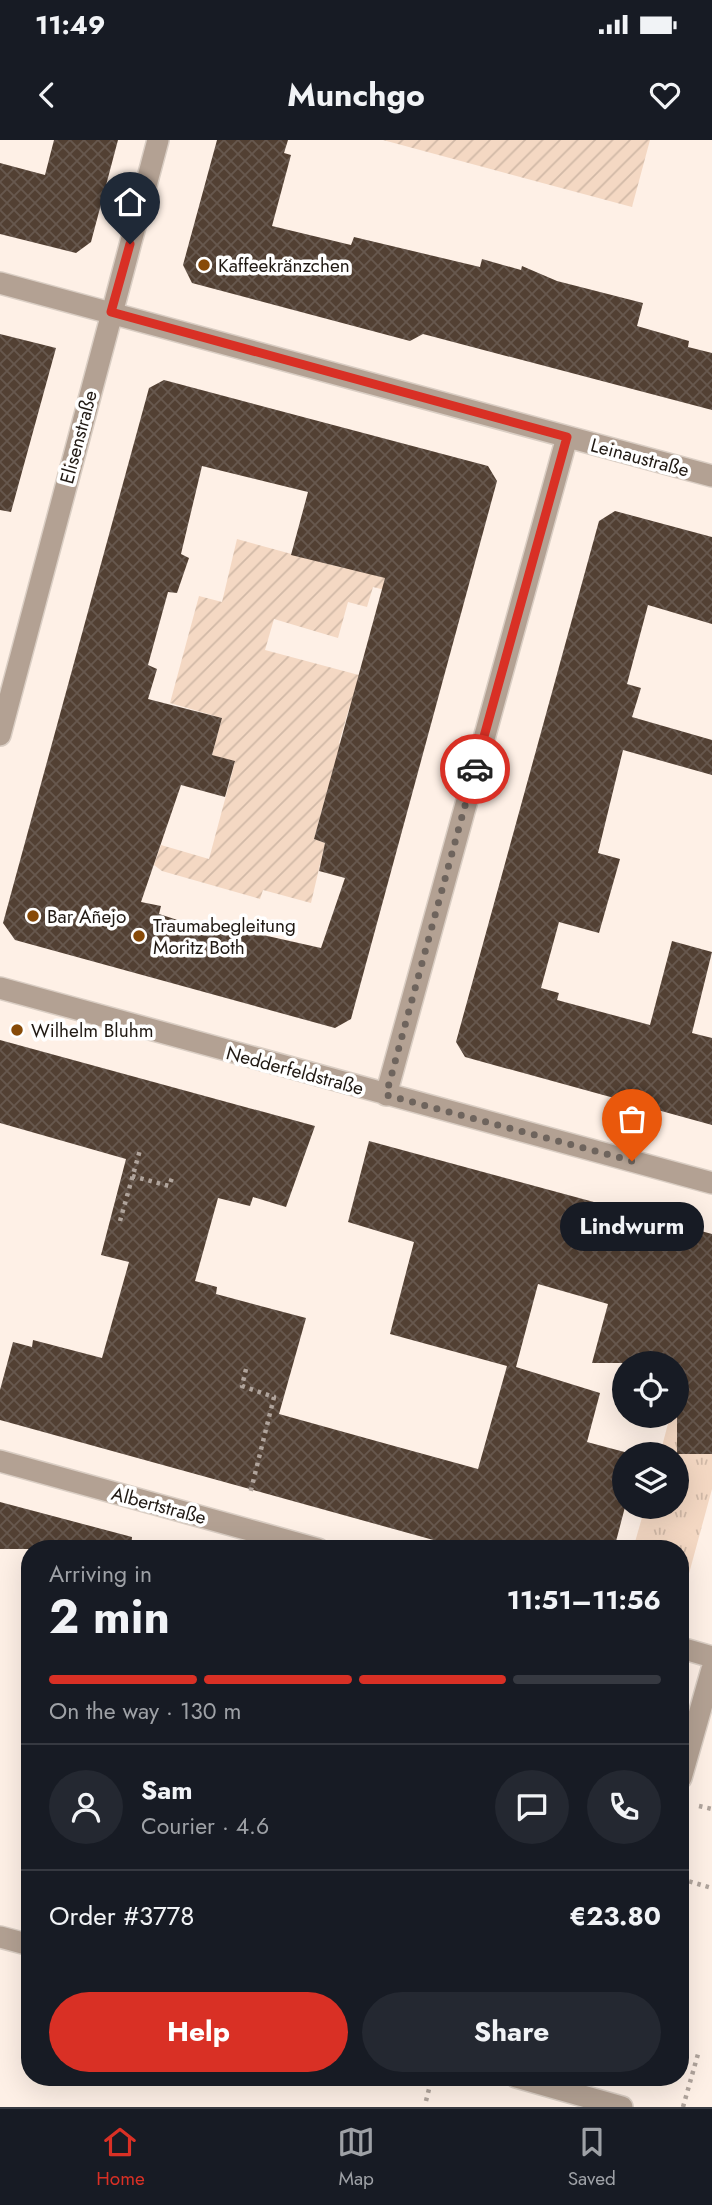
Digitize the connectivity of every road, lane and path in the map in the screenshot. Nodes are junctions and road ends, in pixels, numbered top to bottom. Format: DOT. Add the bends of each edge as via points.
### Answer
graph roads {
  1 [pos="158,140"];
  2 [pos="0,283"];
  3 [pos="111,312"];
  4 [pos="567,437"];
  5 [pos="712,476"];
  6 [pos="0,735"];
  7 [pos="0,988"];
  8 [pos="386,1095"];
  9 [pos="139,1150"];
  10 [pos="173,1175"];
  11 [pos="132,1176"];
  12 [pos="712,1183"];
  13 [pos="120,1221"];
  14 [pos="246,1369"];
  15 [pos="0,1461"];
  16 [pos="251,1489"];
  17 [pos="285,1540"];
  18 [pos="689,1650"];
  19 [pos="712,1657"];
  20 [pos="712,1669"];
  21 [pos="689,1750"];
  22 [pos="689,1882"];
  23 [pos="712,1888"];
  24 [pos="0,1937"];
  25 [pos="21,1943"];
  26 [pos="702,2055"];
  27 [pos="430,2086"];
  28 [pos="556,2086"];
  29 [pos="591,2094"];
  30 [pos="426,2101"];
  31 [pos="622,2107"];
  32 [pos="684,2107"];
  1 -- 3 [label="street, Elisenstraße"];
  2 -- 3 [label="street, Leinaustraße"];
  3 -- 4 [label="street, Leinaustraße"];
  3 -- 6 [label="street, Elisenstraße"];
  4 -- 5 [label="street, Leinaustraße"];
  4 -- 8 [label="street"];
  7 -- 8 [label="street, Nedderfeldstraße"];
  8 -- 12 [label="street, Nedderfeldstraße"];
  9 -- 11 [label="path"];
  10 -- 11 [label="path" via="169,1186"];
  11 -- 13 [label="path"];
  14 -- 16 [label="path" via="242,1386 274,1397"];
  15 -- 17 [label="street, Albertstraße"];
  18 -- 19 [label="street"];
  20 -- 21 [label="street"];
  22 -- 23 [label="path"];
  24 -- 25 [label="street"];
  26 -- 32 [label="path" via="698,2054"];
  27 -- 30 [label="path"];
  28 -- 29 [label="street"];
  29 -- 31 [label="street"];
}
